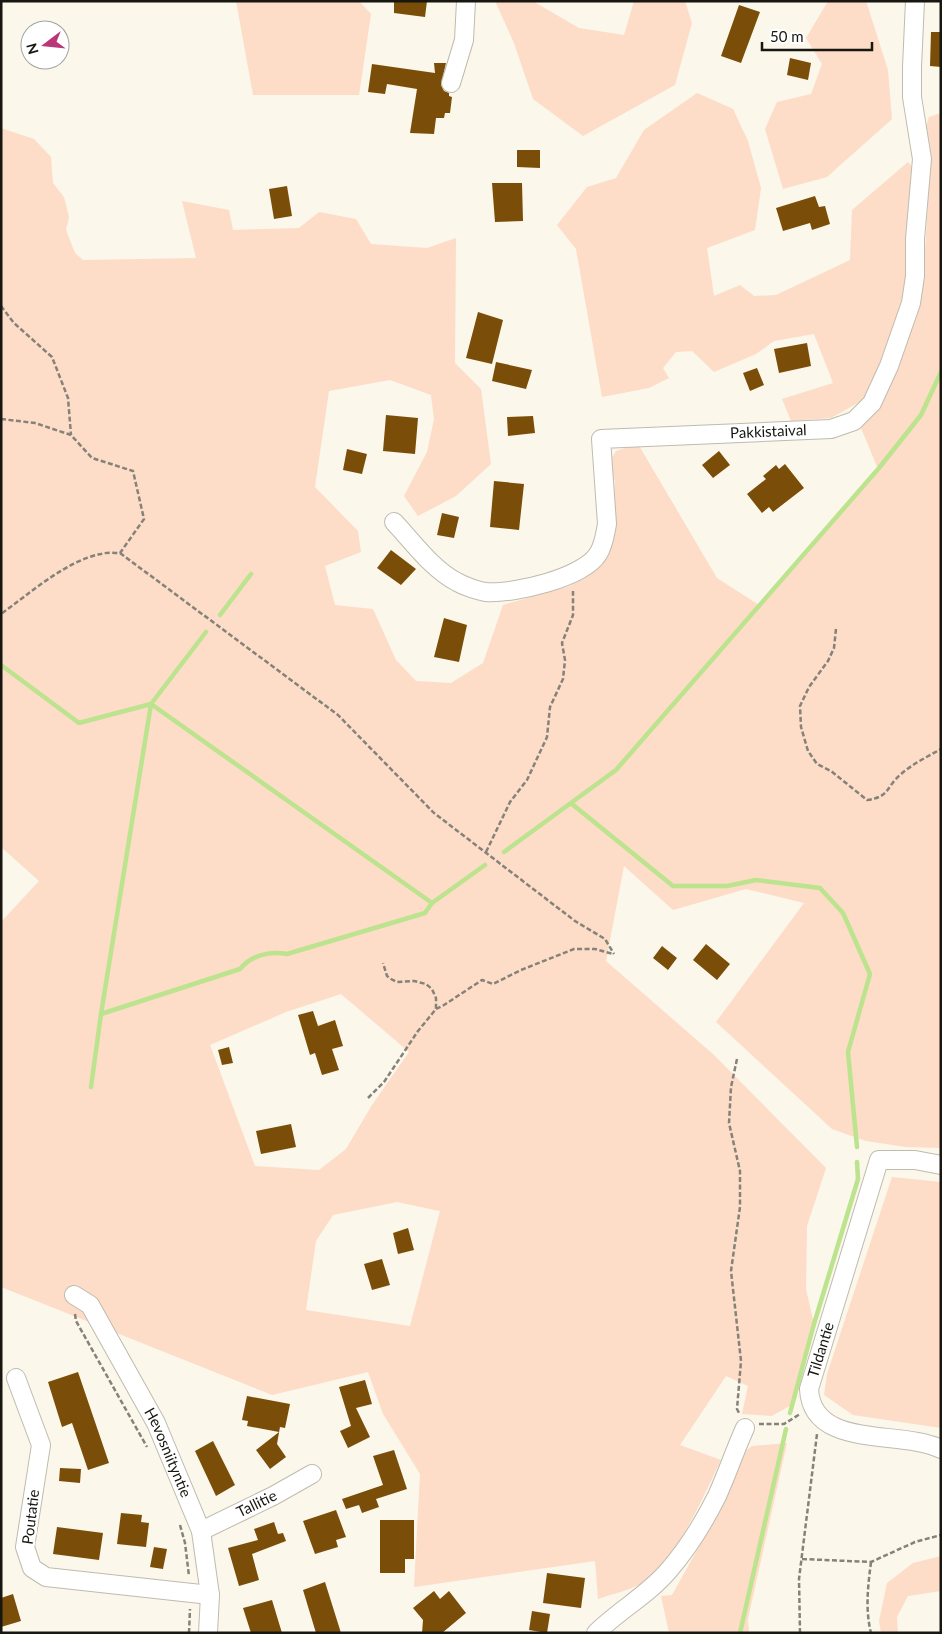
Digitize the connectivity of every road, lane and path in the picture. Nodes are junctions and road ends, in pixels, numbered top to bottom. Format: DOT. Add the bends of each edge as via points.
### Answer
graph roads {
  1 [pos="466,1"];
  2 [pos="915,1"];
  3 [pos="451,83"];
  4 [pos="1,306"];
  5 [pos="1,419"];
  6 [pos="71,436"];
  7 [pos="394,522"];
  8 [pos="120,553"];
  9 [pos="574,587"];
  10 [pos="1,614"];
  11 [pos="836,629"];
  12 [pos="941,750"];
  13 [pos="485,852"];
  14 [pos="382,963"];
  15 [pos="436,1008"];
  16 [pos="737,1060"];
  17 [pos="368,1098"];
  18 [pos="941,1165"];
  19 [pos="74,1295"];
  20 [pos="16,1378"];
  21 [pos="816,1412"];
  22 [pos="745,1428"];
  23 [pos="941,1449"];
  24 [pos="149,1450"];
  25 [pos="312,1474"];
  26 [pos="179,1521"];
  27 [pos="201,1531"];
  28 [pos="941,1536"];
  29 [pos="802,1559"];
  30 [pos="871,1562"];
  31 [pos="191,1594"];
  32 [pos="210,1595"];
  33 [pos="189,1633"];
  34 [pos="208,1633"];
  35 [pos="596,1633"];
  36 [pos="800,1633"];
  37 [pos="871,1633"];
  1 -- 3 [label="street" via="464,40"];
  2 -- 7 [label="street, Pakkistaival" via="912,97 922,159 915,276 911,303 872,403 854,420 831,429 601,439 606,524 599,553 586,566 570,574 515,591 485,592 458,583 436,567"];
  4 -- 6 [label="path" via="14,323 52,357 68,398"];
  5 -- 6 [label="path" via="35,423"];
  6 -- 8 [label="path" via="92,458 133,470 144,519"];
  8 -- 10 [label="path" via="84,558"];
  8 -- 13 [label="path" via="338,715 434,813"];
  9 -- 13 [label="path" via="573,615 562,643 563,679 550,707 547,737 527,780 510,802"];
  11 -- 12 [label="path" via="834,648 828,661 800,706 800,727 808,751 817,764 867,800 878,799 899,775"];
  13 -- 15 [label="path" via="575,921 605,939 614,954 596,949 574,949 493,984 482,980"];
  14 -- 15 [label="path" via="391,980 414,981 432,989"];
  15 -- 17 [label="path" via="384,1082"];
  16 -- 22 [label="path" via="729,1123 740,1172 740,1207 731,1271 741,1361 737,1409"];
  18 -- 21 [label="street, Tildantie" via="915,1160 879,1160 809,1389"];
  19 -- 24 [label="path" via="76,1321"];
  19 -- 27 [label="street, Hevosniityntie" via="90,1305 156,1423"];
  20 -- 31 [label="street, Poutatie" via="41,1445 25,1546 32,1568 46,1577"];
  21 -- 22 [label="path" via="784,1424 759,1424"];
  21 -- 23 [label="street" via="830,1426 846,1432 904,1439"];
  21 -- 29 [label="path"];
  22 -- 35 [label="street" via="718,1495 690,1543 669,1571"];
  25 -- 27 [label="street, Tallitie"];
  26 -- 31 [label="path"];
  27 -- 32 [label="street, Hevosniityntie"];
  28 -- 30 [label="path" via="915,1542"];
  29 -- 30 [label="path"];
  29 -- 36 [label="path"];
  30 -- 37 [label="path" via="867,1617"];
  31 -- 32 [label="street, Poutatie"];
  31 -- 33 [label="path"];
  32 -- 34 [label="street, Hevosniityntie"];
}
